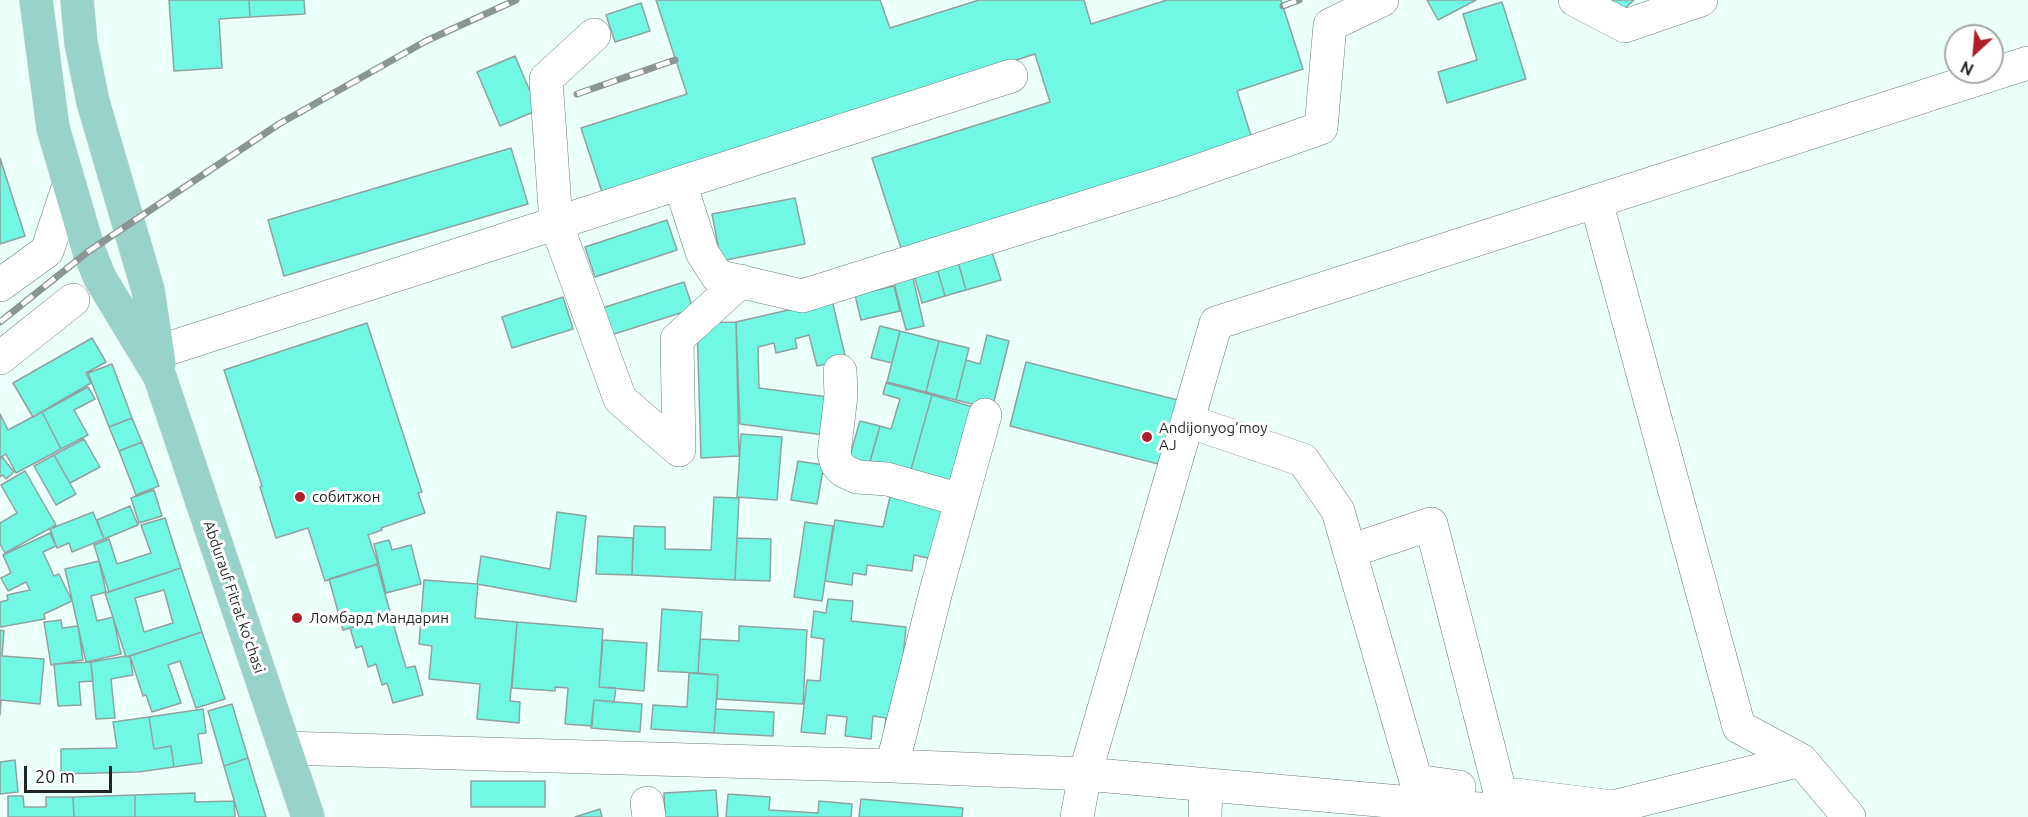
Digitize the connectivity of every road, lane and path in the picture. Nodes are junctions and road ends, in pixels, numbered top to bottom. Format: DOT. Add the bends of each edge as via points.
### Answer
graph roads {
  1 [pos="36,0"];
  2 [pos="76,0"];
  3 [pos="1382,0"];
  4 [pos="1575,0"];
  5 [pos="1701,0"];
  6 [pos="594,35"];
  7 [pos="2028,63"];
  8 [pos="1011,76"];
  9 [pos="680,183"];
  10 [pos="69,185"];
  11 [pos="1596,201"];
  12 [pos="556,223"];
  13 [pos="741,281"];
  14 [pos="0,285"];
  15 [pos="73,300"];
  16 [pos="0,358"];
  17 [pos="159,364"];
  18 [pos="840,371"];
  19 [pos="985,415"];
  20 [pos="1188,421"];
  21 [pos="961,500"];
  22 [pos="1350,551"];
  23 [pos="285,748"];
  24 [pos="1801,760"];
  25 [pos="892,766"];
  26 [pos="1085,774"];
  27 [pos="1206,785"];
  28 [pos="1500,792"];
  29 [pos="308,817"];
  30 [pos="1077,817"];
  31 [pos="1205,817"];
  32 [pos="1544,817"];
  33 [pos="1849,817"];
  1 -- 10 [label="main road, Abdurauf Fitrat koʻchasi" via="53,128"];
  2 -- 17 [label="main road, Abdurauf Fitrat koʻchasi" via="93,102 148,290"];
  3 -- 13 [label="street" via="1330,25 1321,128 1169,181 802,296"];
  4 -- 5 [label="street" via="1625,26"];
  6 -- 12 [label="street" via="546,79"];
  7 -- 11 [label="street"];
  8 -- 9 [label="street"];
  9 -- 12 [label="street"];
  9 -- 13 [label="street" via="702,252 717,276"];
  10 -- 14 [label="street" via="47,251"];
  10 -- 17 [label="main road, Abdurauf Fitrat koʻchasi" via="100,278"];
  11 -- 20 [label="street" via="1216,323"];
  11 -- 24 [label="street" via="1739,727"];
  12 -- 13 [label="street" via="620,399 679,450 677,339"];
  12 -- 17 [label="street"];
  15 -- 16 [label="street"];
  17 -- 23 [label="main road, Abdurauf Fitrat koʻchasi"];
  18 -- 21 [label="street" via="834,454 837,464 857,477 887,478"];
  19 -- 21 [label="street"];
  20 -- 22 [label="street" via="1303,460 1338,510"];
  20 -- 26 [label="street"];
  21 -- 25 [label="street"];
  22 -- 28 [label="street" via="1416,781"];
  22 -- 28 [label="street" via="1431,524"];
  23 -- 25 [label="street"];
  23 -- 29 [label="main road, Abdurauf Fitrat koʻchasi"];
  24 -- 28 [label="street" via="1613,807"];
  24 -- 33 [label="street"];
  25 -- 26 [label="street"];
  26 -- 27 [label="street"];
  26 -- 30 [label="street"];
  27 -- 31 [label="street"];
  27 -- 32 [label="street"];
}
